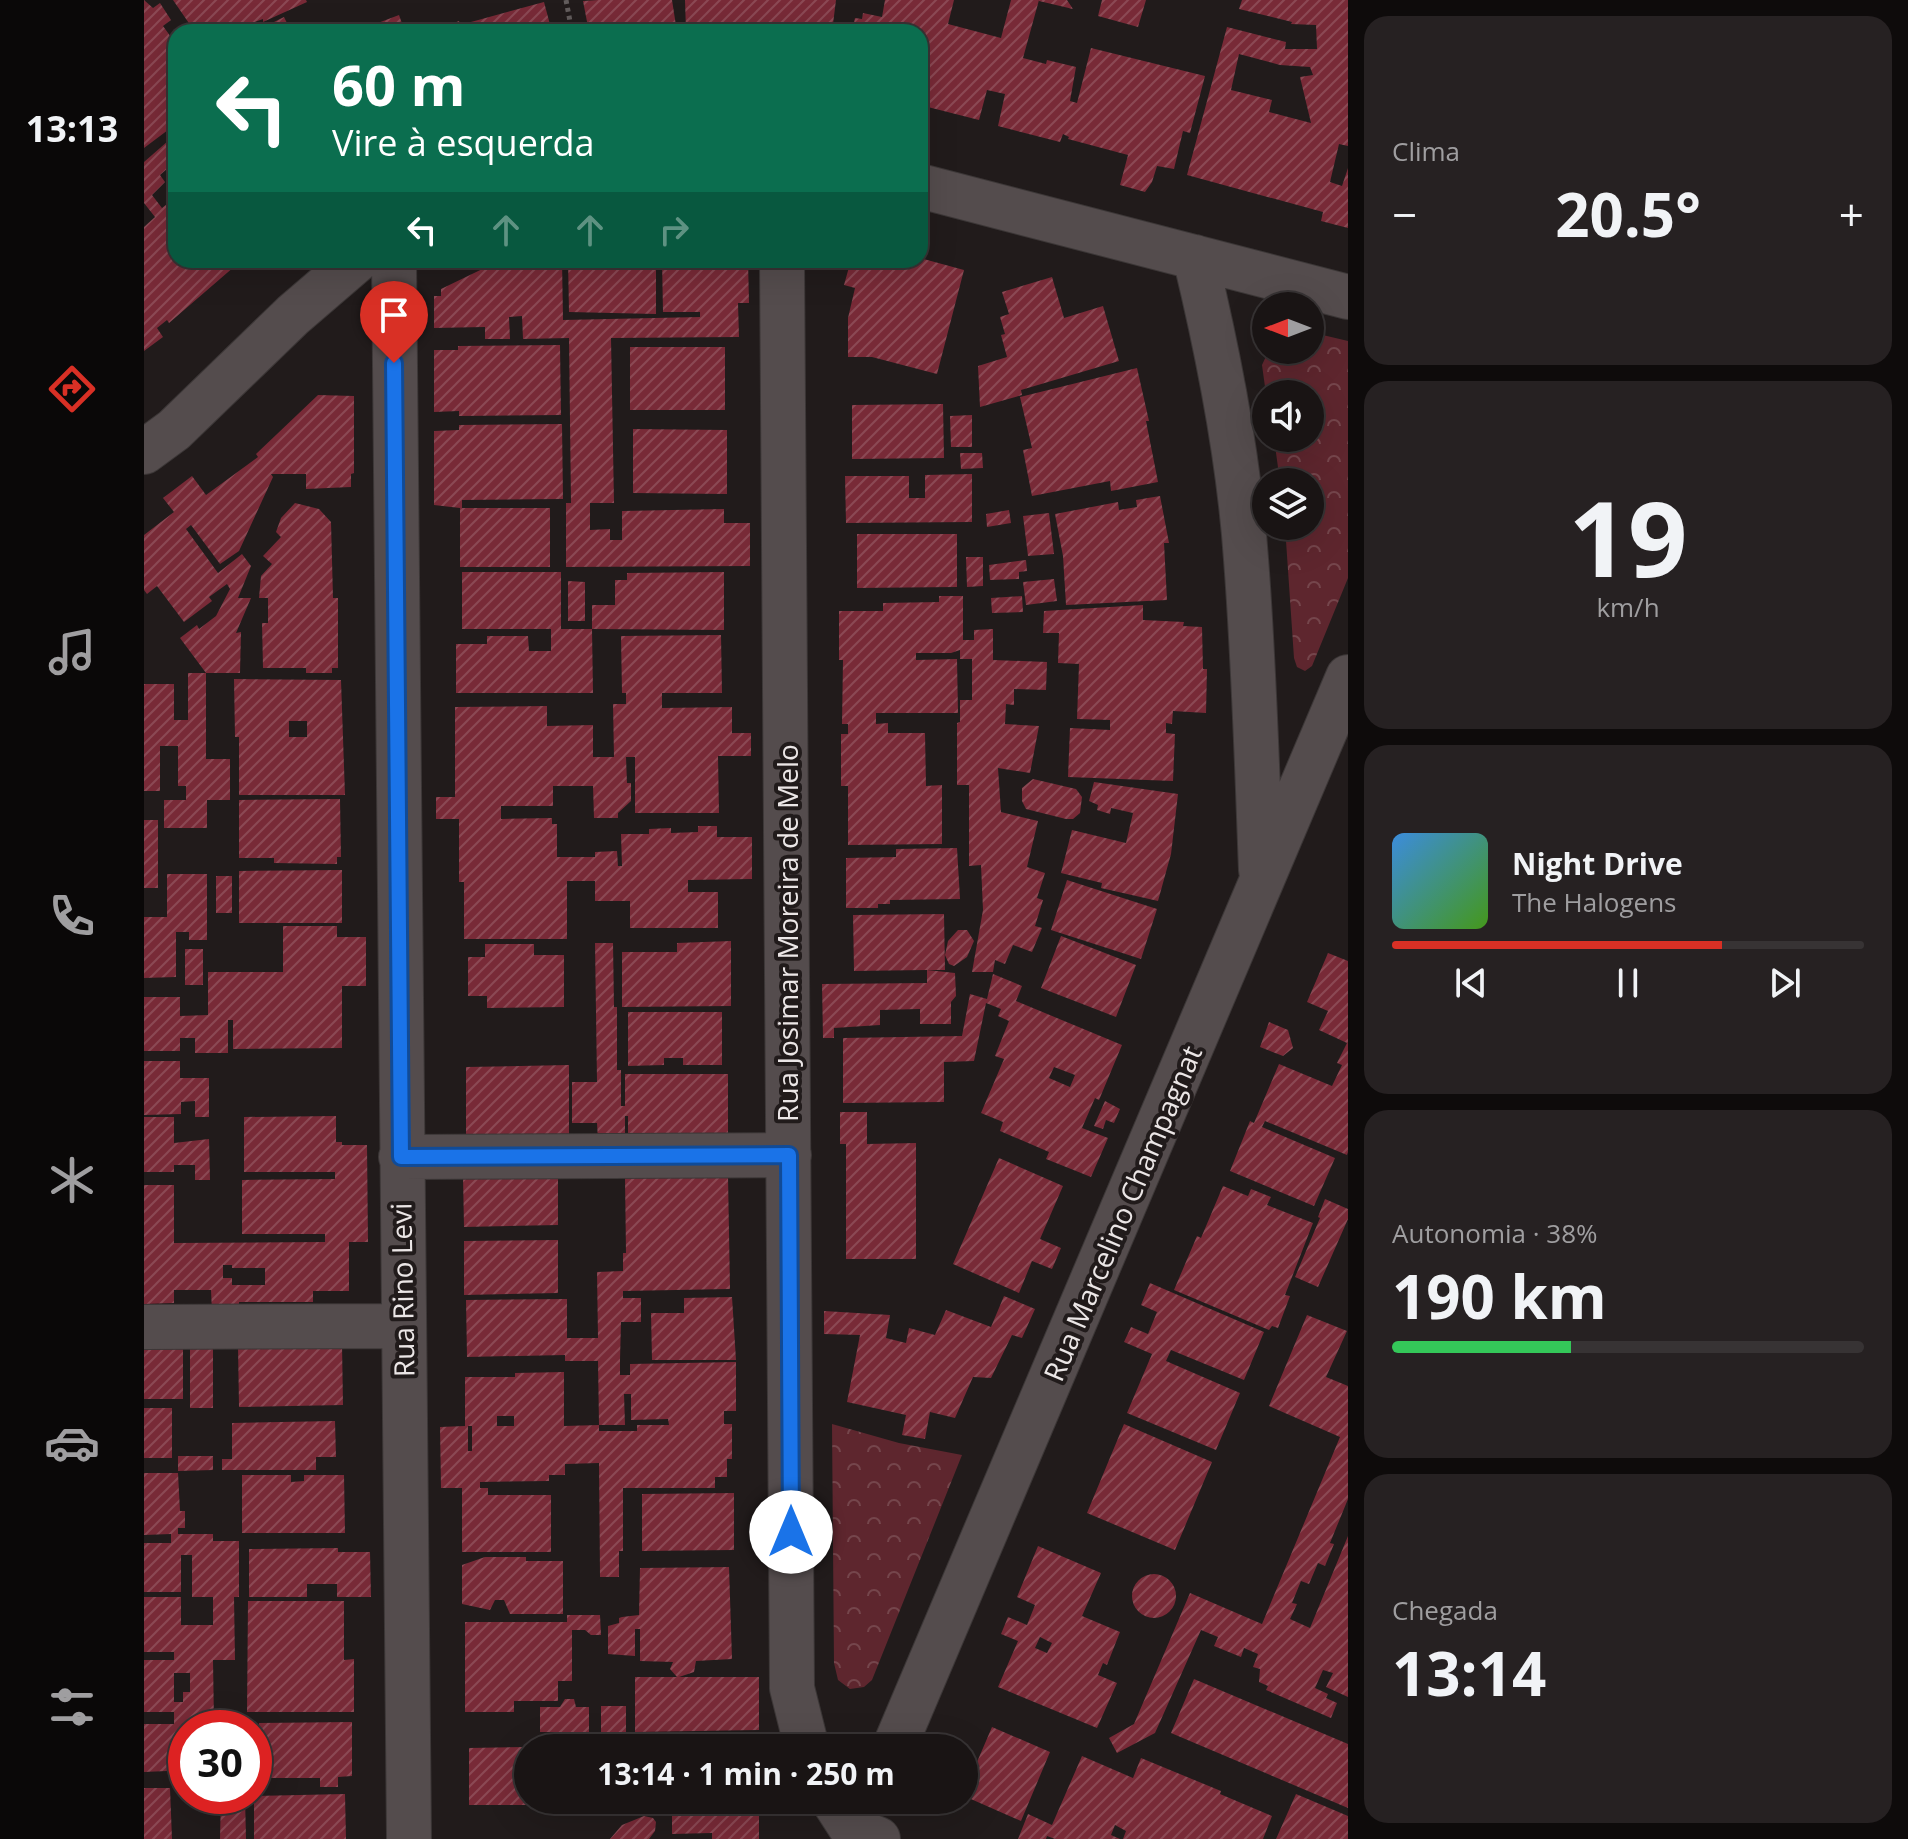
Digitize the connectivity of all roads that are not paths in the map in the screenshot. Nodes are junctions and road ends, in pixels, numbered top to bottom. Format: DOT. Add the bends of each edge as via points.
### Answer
graph roads {
  1 [pos="928,188"];
  2 [pos="1195,257"];
  3 [pos="348,268"];
  4 [pos="394,268"];
  5 [pos="782,268"];
  6 [pos="1348,297"];
  7 [pos="144,452"];
  8 [pos="1348,677"];
  9 [pos="1262,882"];
  10 [pos="789,1155"];
  11 [pos="401,1157"];
  12 [pos="402,1326"];
  13 [pos="144,1327"];
  14 [pos="804,1734"];
  15 [pos="900,1734"];
  16 [pos="409,1839"];
  1 -- 2 [label="street"];
  2 -- 6 [label="street"];
  2 -- 9 [label="street" via="1231,434 1246,556"];
  3 -- 7 [label="street"];
  4 -- 11 [label="street, Rua Rino Levi"];
  5 -- 10 [label="street, Rua Josimar Moreira de Melo"];
  8 -- 9 [label="street, Rua Marcelino Champagnat"];
  9 -- 15 [label="street, Rua Marcelino Champagnat"];
  10 -- 11 [label="street"];
  10 -- 14 [label="street, Rua Josimar Moreira de Melo" via="792,1688"];
  11 -- 12 [label="street, Rua Rino Levi"];
  12 -- 13 [label="street"];
  12 -- 16 [label="street, Rua Rino Levi"];
}
